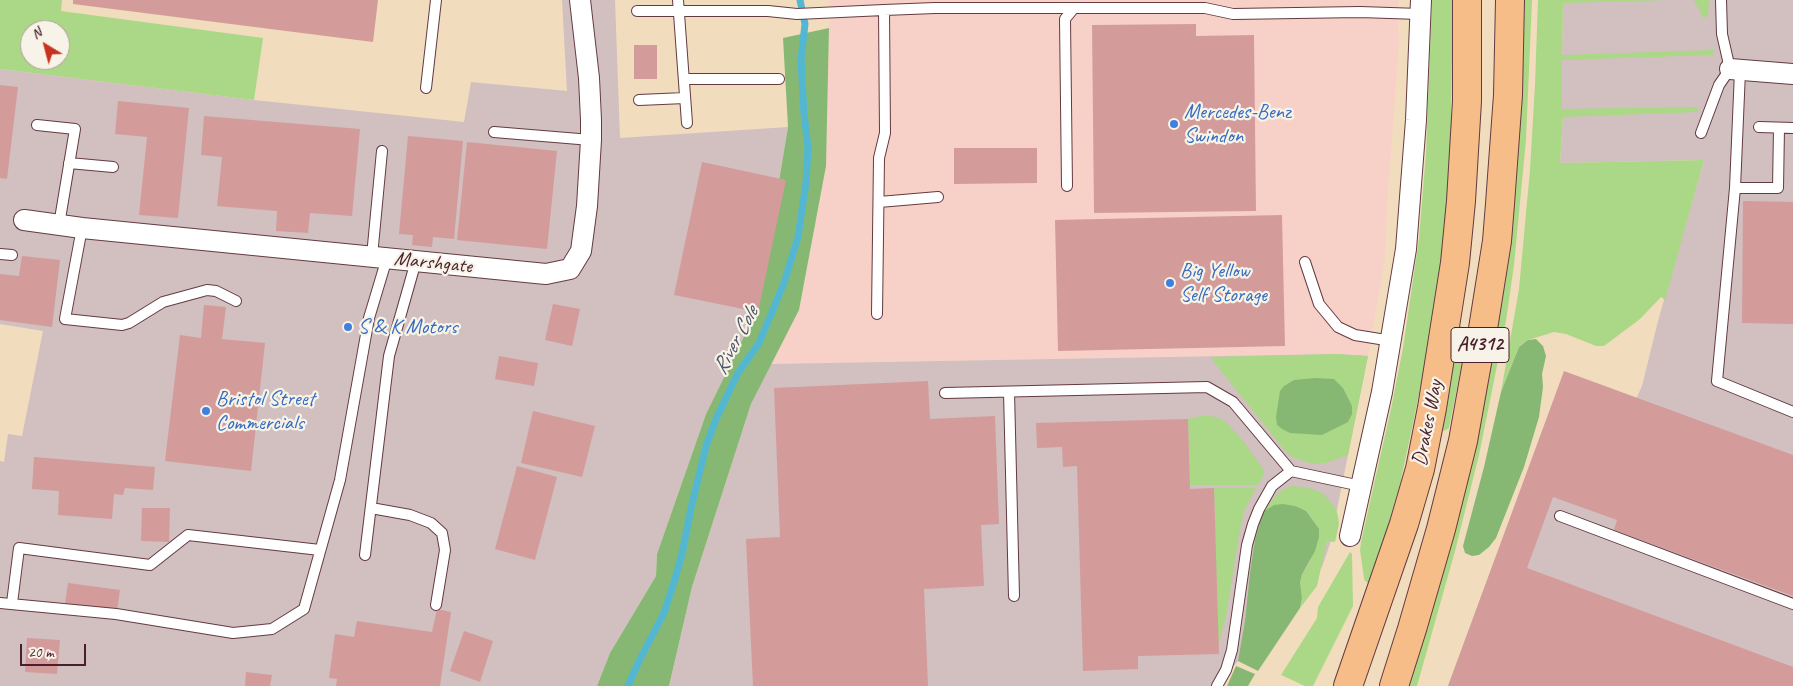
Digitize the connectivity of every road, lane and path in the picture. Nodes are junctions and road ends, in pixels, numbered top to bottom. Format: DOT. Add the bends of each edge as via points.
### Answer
graph roads {
  1 [pos="436,0"];
  2 [pos="580,0"];
  3 [pos="678,0"];
  4 [pos="1467,0"];
  5 [pos="1510,0"];
  6 [pos="1721,0"];
  7 [pos="1421,7"];
  8 [pos="1074,8"];
  9 [pos="884,10"];
  10 [pos="637,11"];
  11 [pos="679,11"];
  12 [pos="1735,70"];
  13 [pos="1793,74"];
  14 [pos="684,79"];
  15 [pos="779,79"];
  16 [pos="426,88"];
  17 [pos="685,98"];
  18 [pos="639,100"];
  19 [pos="687,123"];
  20 [pos="37,125"];
  21 [pos="1758,127"];
  22 [pos="1779,128"];
  23 [pos="1793,128"];
  24 [pos="494,132"];
  25 [pos="1701,133"];
  26 [pos="590,140"];
  27 [pos="382,151"];
  28 [pos="69,163"];
  29 [pos="113,167"];
  30 [pos="1067,186"];
  31 [pos="1735,188"];
  32 [pos="938,197"];
  33 [pos="879,202"];
  34 [pos="24,220"];
  35 [pos="59,225"];
  36 [pos="82,228"];
  37 [pos="0,254"];
  38 [pos="12,255"];
  39 [pos="379,257"];
  40 [pos="416,261"];
  41 [pos="1305,262"];
  42 [pos="236,301"];
  43 [pos="877,314"];
  44 [pos="1392,341"];
  45 [pos="1009,392"];
  46 [pos="945,393"];
  47 [pos="1793,412"];
  48 [pos="1291,471"];
  49 [pos="1361,486"];
  50 [pos="371,508"];
  51 [pos="1560,516"];
  52 [pos="1350,536"];
  53 [pos="320,550"];
  54 [pos="365,555"];
  55 [pos="1014,596"];
  56 [pos="0,603"];
  57 [pos="12,603"];
  58 [pos="1793,604"];
  59 [pos="436,605"];
  60 [pos="1217,686"];
  61 [pos="1348,686"];
  62 [pos="1394,686"];
  1 -- 16 [label="lane"];
  2 -- 26 [label="street, Marshgate"];
  3 -- 11 [label="lane"];
  4 -- 61 [label="main road, Drakes Way / A4312" via="1461,201 1455,264 1434,399 1420,469 1404,524"];
  5 -- 62 [label="main road, Drakes Way / A4312" via="1503,169 1487,306 1458,459 1427,579"];
  6 -- 12 [label="lane" via="1722,34"];
  7 -- 8 [label="lane" via="1360,12 1232,14 1205,8"];
  7 -- 44 [label="street" via="1406,249"];
  8 -- 9 [label="lane"];
  8 -- 30 [label="lane" via="1065,19"];
  9 -- 11 [label="lane" via="797,14"];
  9 -- 33 [label="lane" via="885,133 879,158"];
  10 -- 11 [label="lane"];
  11 -- 14 [label="lane"];
  12 -- 13 [label="street"];
  12 -- 25 [label="lane" via="1719,85"];
  12 -- 31 [label="lane"];
  14 -- 15 [label="lane"];
  14 -- 17 [label="lane"];
  17 -- 18 [label="lane"];
  17 -- 19 [label="lane"];
  20 -- 28 [label="lane" via="75,129"];
  21 -- 22 [label="lane"];
  22 -- 23 [label="lane"];
  22 -- 31 [label="lane" via="1778,188"];
  24 -- 26 [label="lane"];
  26 -- 40 [label="street, Marshgate" via="581,251 570,268 546,274"];
  27 -- 39 [label="lane"];
  28 -- 29 [label="lane"];
  28 -- 35 [label="lane"];
  31 -- 47 [label="lane" via="1717,381"];
  32 -- 33 [label="lane"];
  33 -- 43 [label="lane"];
  34 -- 35 [label="street, Marshgate"];
  35 -- 36 [label="street, Marshgate"];
  36 -- 39 [label="street, Marshgate"];
  36 -- 42 [label="lane" via="65,319 122,325 164,302 207,290"];
  37 -- 38 [label="lane"];
  39 -- 40 [label="street, Marshgate"];
  39 -- 53 [label="lane" via="340,480"];
  40 -- 50 [label="lane" via="389,356"];
  41 -- 44 [label="lane" via="1319,304 1338,327 1355,335"];
  44 -- 49 [label="street"];
  45 -- 46 [label="lane"];
  45 -- 48 [label="lane" via="1207,386 1233,402"];
  45 -- 55 [label="lane"];
  48 -- 49 [label="lane"];
  48 -- 60 [label="lane" via="1272,486 1253,524 1232,650"];
  49 -- 52 [label="street"];
  50 -- 54 [label="lane"];
  50 -- 59 [label="lane" via="410,515 431,523 442,533 445,550"];
  51 -- 58 [label="lane"];
  53 -- 57 [label="lane" via="304,609 272,628 233,632 116,614"];
  53 -- 57 [label="lane" via="188,535 150,565 19,548"];
  56 -- 57 [label="lane"];
}
